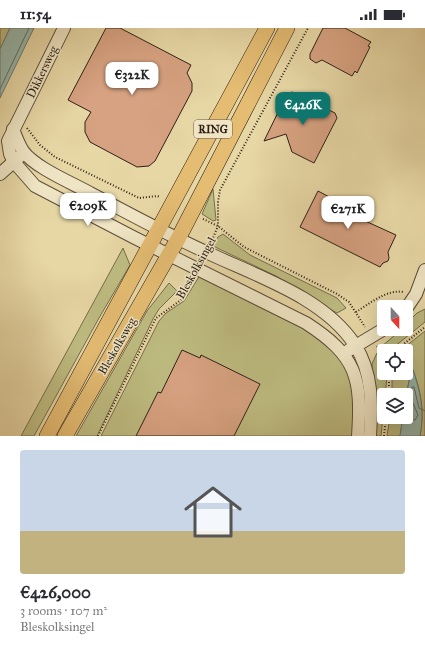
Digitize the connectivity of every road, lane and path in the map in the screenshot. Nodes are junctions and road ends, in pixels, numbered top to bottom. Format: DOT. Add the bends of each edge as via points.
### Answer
graph roads {
  1 [pos="64,28"];
  2 [pos="267,28"];
  3 [pos="287,28"];
  4 [pos="308,28"];
  5 [pos="20,116"];
  6 [pos="13,129"];
  7 [pos="24,152"];
  8 [pos="14,162"];
  9 [pos="0,174"];
  10 [pos="173,204"];
  11 [pos="191,213"];
  12 [pos="218,226"];
  13 [pos="159,230"];
  14 [pos="178,239"];
  15 [pos="151,246"];
  16 [pos="206,253"];
  17 [pos="169,255"];
  18 [pos="198,270"];
  19 [pos="425,270"];
  20 [pos="420,296"];
  21 [pos="356,312"];
  22 [pos="425,327"];
  23 [pos="377,334"];
  24 [pos="372,337"];
  25 [pos="404,344"];
  26 [pos="377,345"];
  27 [pos="356,346"];
  28 [pos="343,353"];
  29 [pos="385,424"];
  30 [pos="47,436"];
  31 [pos="65,436"];
  32 [pos="98,436"];
  33 [pos="358,436"];
  34 [pos="370,436"];
  35 [pos="384,436"];
  1 -- 5 [label="street, Dikkersweg"];
  2 -- 10 [label="main road, RING"];
  3 -- 11 [label="main road, RING"];
  4 -- 12 [label="path, Bleskolksingel" via="220,190"];
  5 -- 6 [label="street, Dikkersweg"];
  5 -- 10 [label="path" via="32,135 55,157 139,198 157,196"];
  6 -- 7 [label="street"];
  6 -- 8 [label="street, Dikkersweg" via="8,146"];
  7 -- 8 [label="street"];
  7 -- 13 [label="street" via="44,168"];
  8 -- 9 [label="street"];
  8 -- 15 [label="street, Dikkersweg" via="36,186"];
  10 -- 13 [label="main road, RING"];
  11 -- 12 [label="path"];
  11 -- 14 [label="main road, RING"];
  12 -- 16 [label="path, Bleskolksingel"];
  12 -- 21 [label="path" via="244,247 338,294 349,302"];
  13 -- 14 [label="street"];
  13 -- 15 [label="main road, RING"];
  14 -- 16 [label="street"];
  14 -- 17 [label="main road, RING"];
  15 -- 17 [label="street, Dikkersweg"];
  15 -- 30 [label="main road, RING"];
  16 -- 27 [label="street" via="321,309 341,325"];
  17 -- 18 [label="street, Dikkersweg"];
  17 -- 31 [label="main road, Bleskolksweg / RING"];
  18 -- 28 [label="street, Dikkersweg" via="306,323 327,336"];
  18 -- 32 [label="path, Bleskolksingel" via="181,300 156,318"];
  19 -- 20 [label="street"];
  20 -- 21 [label="path" via="399,291 384,295"];
  21 -- 24 [label="path"];
  22 -- 25 [label="path"];
  23 -- 24 [label="street"];
  24 -- 26 [label="path"];
  24 -- 27 [label="street"];
  27 -- 28 [label="street"];
  27 -- 34 [label="street" via="365,364 370,383"];
  28 -- 33 [label="street, Dikkersweg" via="355,374 358,387"];
  29 -- 35 [label="path"];
}
